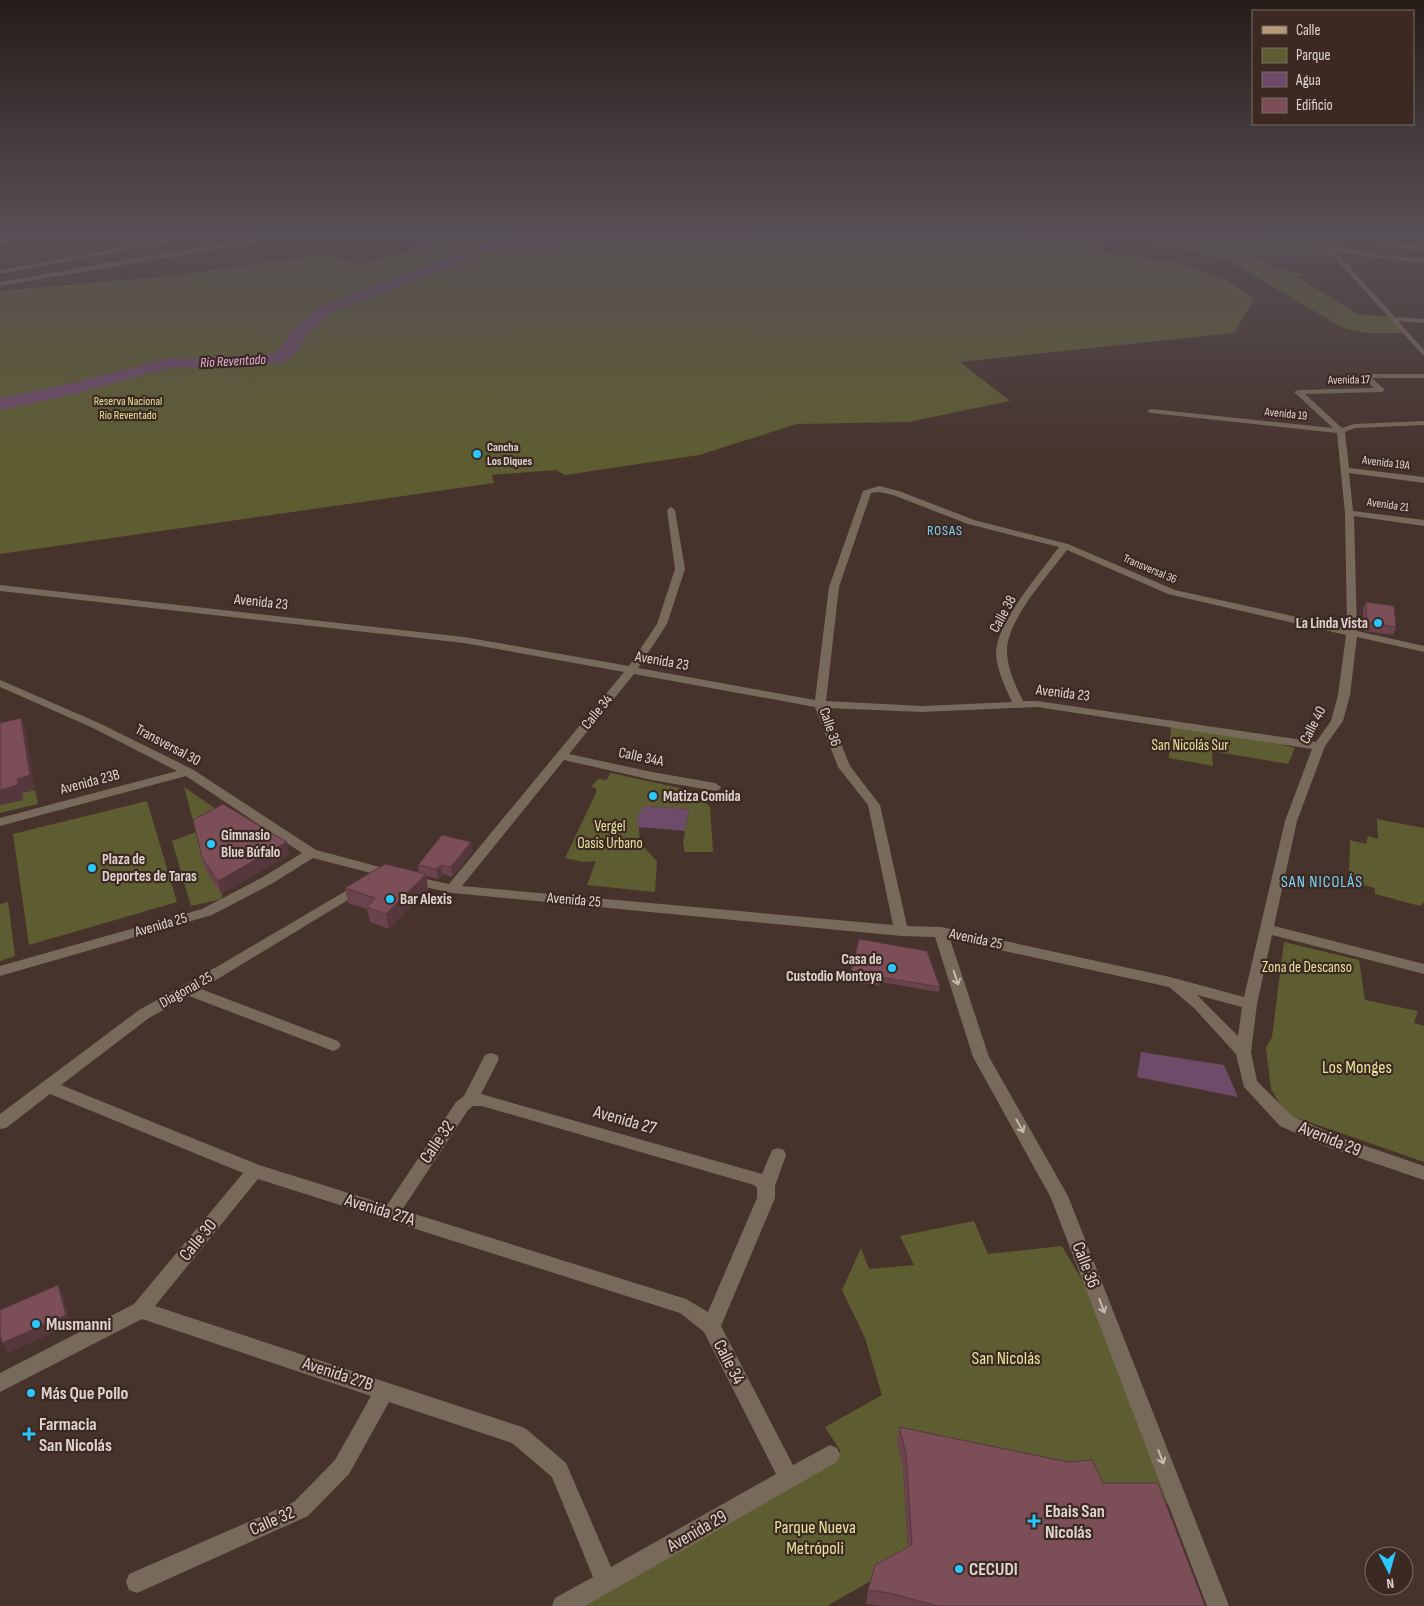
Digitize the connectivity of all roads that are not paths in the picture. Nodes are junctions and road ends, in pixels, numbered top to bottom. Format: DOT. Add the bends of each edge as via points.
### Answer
graph roads {
  1 [pos="1382,308"];
  2 [pos="1392,319"];
  3 [pos="1424,320"];
  4 [pos="1424,354"];
  5 [pos="1424,376"];
  6 [pos="1151,410"];
  7 [pos="1422,423"];
  8 [pos="1340,431"];
  9 [pos="1345,470"];
  10 [pos="1424,480"];
  11 [pos="872,489"];
  12 [pos="671,510"];
  13 [pos="1349,512"];
  14 [pos="1424,523"];
  15 [pos="1065,546"];
  16 [pos="0,588"];
  17 [pos="1352,632"];
  18 [pos="1424,650"];
  19 [pos="631,671"];
  20 [pos="0,684"];
  21 [pos="820,704"];
  22 [pos="1019,704"];
  23 [pos="1320,746"];
  24 [pos="561,756"];
  25 [pos="188,772"];
  26 [pos="715,787"];
  27 [pos="0,822"];
  28 [pos="311,852"];
  29 [pos="383,873"];
  30 [pos="452,889"];
  31 [pos="1267,929"];
  32 [pos="901,931"];
  33 [pos="942,932"];
  34 [pos="1424,969"];
  35 [pos="0,971"];
  36 [pos="1170,982"];
  37 [pos="188,990"];
  38 [pos="1250,1004"];
  39 [pos="333,1045"];
  40 [pos="1243,1052"];
  41 [pos="492,1059"];
  42 [pos="1250,1083"];
  43 [pos="50,1087"];
  44 [pos="470,1100"];
  45 [pos="0,1123"];
  46 [pos="778,1155"];
  47 [pos="255,1171"];
  48 [pos="1424,1173"];
  49 [pos="766,1186"];
  50 [pos="391,1213"];
  51 [pos="141,1310"];
  52 [pos="711,1326"];
  53 [pos="0,1382"];
  54 [pos="385,1390"];
  55 [pos="830,1455"];
  56 [pos="789,1478"];
  57 [pos="137,1582"];
  58 [pos="606,1582"];
  59 [pos="563,1606"];
  60 [pos="1218,1606"];
  1 -- 2 [label="street"];
  2 -- 3 [label="street"];
  2 -- 4 [label="street" via="1411,333"];
  5 -- 8 [label="street, Avenida 17" via="1366,376 1381,390 1298,392"];
  6 -- 8 [label="street, Avenida 19"];
  7 -- 8 [label="street, Avenida 19" via="1354,426"];
  8 -- 9 [label="street, Calle 40"];
  9 -- 10 [label="street, Avenida 19A"];
  9 -- 13 [label="street, Calle 40"];
  11 -- 15 [label="street, Transversal 36" via="896,493 971,522"];
  11 -- 21 [label="street, Calle 36" via="867,491 834,587"];
  12 -- 19 [label="street, Calle 34" via="680,569 662,624"];
  13 -- 14 [label="street, Avenida 21"];
  13 -- 17 [label="street, Calle 40"];
  15 -- 17 [label="street, Transversal 36" via="1172,592"];
  15 -- 22 [label="street, Calle 38" via="1012,622 1002,647 1008,681"];
  16 -- 19 [label="street, Avenida 23" via="464,640"];
  17 -- 18 [label="street, Transversal 36"];
  17 -- 23 [label="street, Calle 40" via="1337,722"];
  19 -- 21 [label="street, Avenida 23"];
  19 -- 24 [label="street, Calle 34"];
  20 -- 25 [label="street, Transversal 30" via="95,725"];
  21 -- 22 [label="street, Avenida 23" via="922,709"];
  21 -- 32 [label="street, Calle 36" via="844,767 874,805"];
  22 -- 23 [label="street, Avenida 23"];
  23 -- 31 [label="street, Calle 40" via="1291,821"];
  24 -- 26 [label="street, Calle 34A"];
  24 -- 30 [label="street, Calle 34"];
  25 -- 27 [label="street, Avenida 23B"];
  25 -- 28 [label="street, Transversal 30"];
  28 -- 29 [label="street, Avenida 25"];
  28 -- 35 [label="street, Avenida 25" via="268,880 207,912"];
  29 -- 30 [label="street, Avenida 25"];
  29 -- 37 [label="street, Diagonal 25"];
  30 -- 32 [label="street, Avenida 25"];
  31 -- 34 [label="street"];
  31 -- 38 [label="street, Calle 40"];
  32 -- 33 [label="street, Avenida 25"];
  33 -- 36 [label="street, Avenida 25"];
  33 -- 60 [label="street, Calle 36, one-way" via="981,1057 1060,1196"];
  36 -- 38 [label="street, Avenida 25"];
  36 -- 40 [label="street, Avenida 25" via="1199,1004"];
  37 -- 39 [label="street"];
  37 -- 43 [label="street, Diagonal 25" via="144,1014"];
  38 -- 40 [label="street, Calle 40"];
  40 -- 42 [label="street, Calle 40"];
  41 -- 44 [label="street, Calle 32"];
  42 -- 48 [label="street, Avenida 29" via="1286,1121 1336,1143"];
  43 -- 45 [label="street, Diagonal 25"];
  43 -- 47 [label="street, Avenida 27A"];
  44 -- 49 [label="street, Avenida 27" via="482,1100 760,1180"];
  44 -- 50 [label="street, Calle 32" via="462,1106"];
  46 -- 49 [label="street, Calle 34"];
  47 -- 50 [label="street, Avenida 27A"];
  47 -- 51 [label="street, Calle 30"];
  49 -- 52 [label="street, Calle 34" via="766,1198"];
  50 -- 52 [label="street, Avenida 27A" via="686,1307"];
  51 -- 53 [label="street"];
  51 -- 54 [label="street, Avenida 27B"];
  52 -- 56 [label="street, Calle 34"];
  54 -- 57 [label="street, Calle 32" via="342,1467 301,1509"];
  54 -- 58 [label="street, Avenida 27B" via="518,1435 559,1470"];
  55 -- 56 [label="street, Avenida 29"];
  56 -- 58 [label="street, Avenida 29"];
  58 -- 59 [label="street, Avenida 29"];
}
